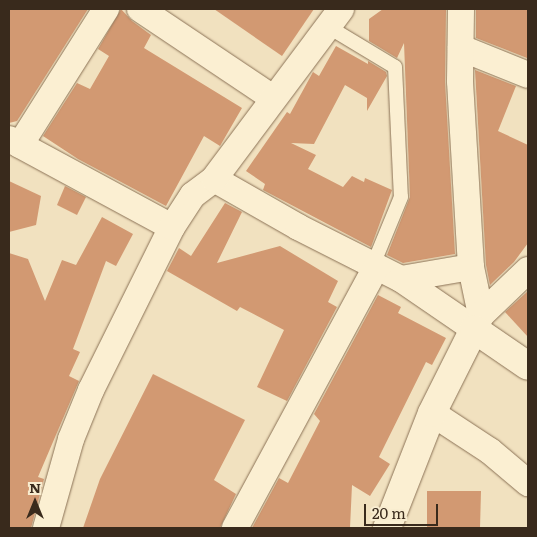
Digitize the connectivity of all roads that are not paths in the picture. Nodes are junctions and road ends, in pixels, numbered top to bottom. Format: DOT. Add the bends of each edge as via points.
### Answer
graph roads {
  1 [pos="106,9"];
  2 [pos="140,9"];
  3 [pos="461,9"];
  4 [pos="334,17"];
  5 [pos="461,48"];
  6 [pos="528,75"];
  7 [pos="273,98"];
  8 [pos="14,142"];
  9 [pos="214,179"];
  10 [pos="172,228"];
  11 [pos="375,266"];
  12 [pos="471,267"];
  13 [pos="528,270"];
  14 [pos="401,279"];
  15 [pos="478,322"];
  16 [pos="528,366"];
  17 [pos="432,412"];
  18 [pos="528,483"];
  19 [pos="46,528"];
  20 [pos="235,528"];
  21 [pos="387,528"];
  1 -- 8 [label="street"];
  2 -- 7 [label="street"];
  3 -- 5 [label="street"];
  4 -- 7 [label="street"];
  4 -- 11 [label="lane" via="395,67 401,197"];
  5 -- 6 [label="street"];
  5 -- 12 [label="street"];
  7 -- 9 [label="street"];
  8 -- 10 [label="street"];
  9 -- 10 [label="street" via="193,195"];
  9 -- 11 [label="street"];
  10 -- 19 [label="street" via="91,390 71,439"];
  11 -- 14 [label="street"];
  11 -- 20 [label="street"];
  12 -- 14 [label="street"];
  12 -- 15 [label="street"];
  13 -- 15 [label="street"];
  14 -- 15 [label="street"];
  15 -- 16 [label="street"];
  15 -- 17 [label="street"];
  17 -- 18 [label="street" via="490,451"];
  17 -- 21 [label="street"];
}
